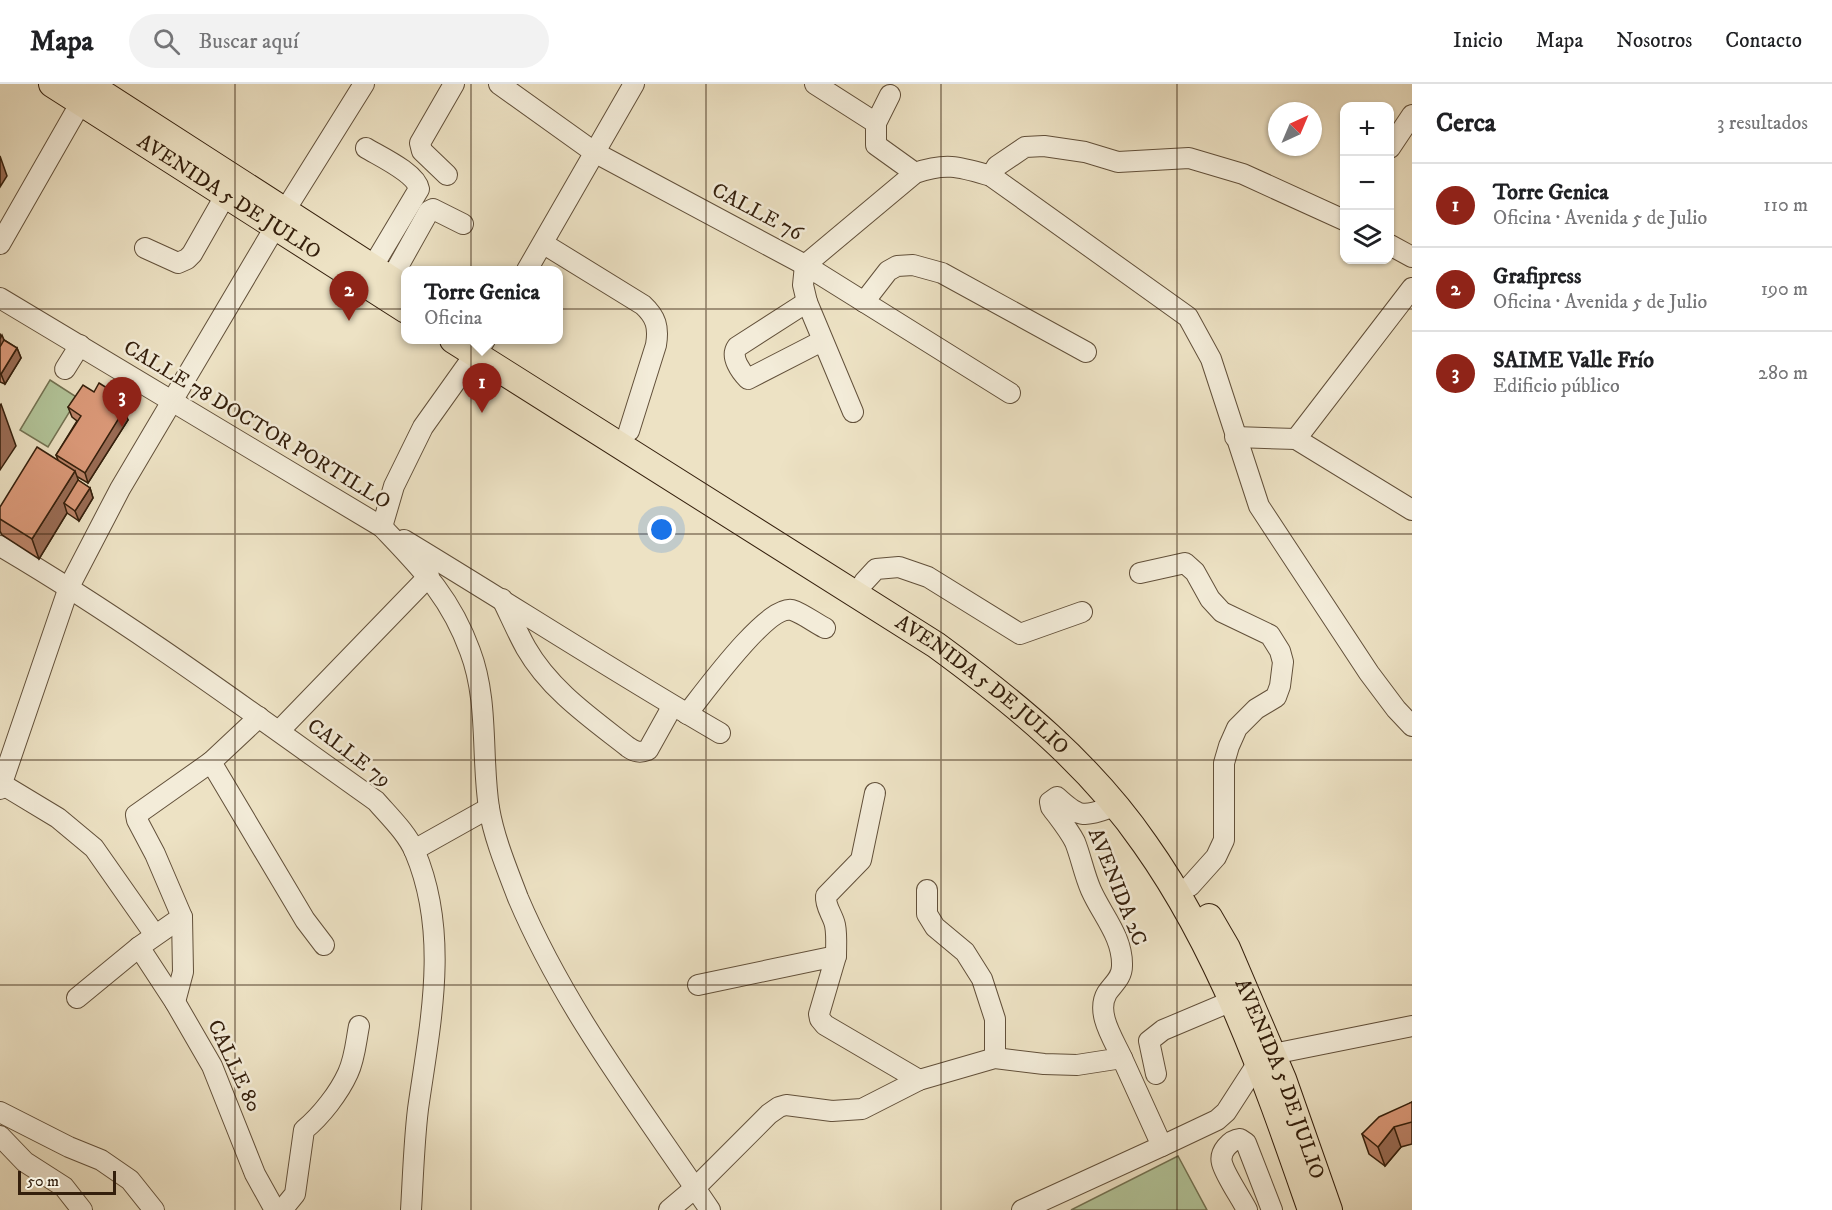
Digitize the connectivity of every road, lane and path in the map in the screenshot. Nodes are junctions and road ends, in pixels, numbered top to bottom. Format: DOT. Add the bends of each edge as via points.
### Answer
graph roads {
  1 [pos="52,84"];
  2 [pos="364,84"];
  3 [pos="454,84"];
  4 [pos="499,84"];
  5 [pos="634,84"];
  6 [pos="815,84"];
  7 [pos="88,89"];
  8 [pos="890,95"];
  9 [pos="1412,115"];
  10 [pos="876,123"];
  11 [pos="1394,141"];
  12 [pos="366,148"];
  13 [pos="594,152"];
  14 [pos="915,173"];
  15 [pos="447,175"];
  16 [pos="991,176"];
  17 [pos="225,196"];
  18 [pos="1340,216"];
  19 [pos="280,220"];
  20 [pos="464,224"];
  21 [pos="0,244"];
  22 [pos="544,244"];
  23 [pos="145,248"];
  24 [pos="1394,248"];
  25 [pos="1412,257"];
  26 [pos="805,265"];
  27 [pos="530,266"];
  28 [pos="390,278"];
  29 [pos="1412,288"];
  30 [pos="0,298"];
  31 [pos="807,302"];
  32 [pos="864,302"];
  33 [pos="401,307"];
  34 [pos="822,340"];
  35 [pos="482,344"];
  36 [pos="80,345"];
  37 [pos="1086,352"];
  38 [pos="65,369"];
  39 [pos="1010,393"];
  40 [pos="172,401"];
  41 [pos="853,412"];
  42 [pos="629,431"];
  43 [pos="1235,437"];
  44 [pos="1296,439"];
  45 [pos="1412,510"];
  46 [pos="382,527"];
  47 [pos="0,546"];
  48 [pos="1140,573"];
  49 [pos="429,576"];
  50 [pos="864,582"];
  51 [pos="69,587"];
  52 [pos="502,598"];
  53 [pos="1082,612"];
  54 [pos="825,628"];
  55 [pos="680,710"];
  56 [pos="260,717"];
  57 [pos="1412,726"];
  58 [pos="279,731"];
  59 [pos="720,733"];
  60 [pos="211,762"];
  61 [pos="1,786"];
  62 [pos="875,793"];
  63 [pos="1115,806"];
  64 [pos="489,808"];
  65 [pos="414,850"];
  66 [pos="1190,886"];
  67 [pos="927,890"];
  68 [pos="182,918"];
  69 [pos="155,935"];
  70 [pos="324,945"];
  71 [pos="139,948"];
  72 [pos="836,956"];
  73 [pos="698,985"];
  74 [pos="77,998"];
  75 [pos="1233,1001"];
  76 [pos="175,1002"];
  77 [pos="359,1026"];
  78 [pos="1412,1026"];
  79 [pos="995,1058"];
  80 [pos="1122,1058"];
  81 [pos="1265,1059"];
  82 [pos="1156,1074"];
  83 [pos="919,1080"];
  84 [pos="0,1112"];
  85 [pos="0,1136"];
  86 [pos="1162,1146"];
  87 [pos="695,1188"];
  88 [pos="1312,1208"];
  89 [pos="82,1210"];
  90 [pos="154,1210"];
  91 [pos="275,1210"];
  92 [pos="282,1210"];
  93 [pos="411,1210"];
  94 [pos="669,1210"];
  95 [pos="710,1210"];
  96 [pos="1022,1210"];
  97 [pos="1248,1210"];
  98 [pos="1272,1210"];
  1 -- 7 [label="main road, AVENIDA 5 DE JULIO"];
  2 -- 19 [label="street"];
  3 -- 15 [label="street" via="420,143 422,151"];
  4 -- 13 [label="street, CALLE 76"];
  5 -- 13 [label="street"];
  6 -- 10 [label="street"];
  7 -- 17 [label="main road, AVENIDA 5 DE JULIO"];
  7 -- 19 [label="main road, AVENIDA 5 DE JULIO"];
  7 -- 21 [label="street"];
  8 -- 10 [label="street"];
  9 -- 11 [label="street"];
  10 -- 14 [label="street" via="876,145"];
  12 -- 28 [label="street" via="418,182"];
  13 -- 22 [label="street"];
  13 -- 26 [label="street, CALLE 76"];
  14 -- 16 [label="street, CALLE 76" via="935,166 959,167"];
  14 -- 26 [label="street, CALLE 76"];
  16 -- 18 [label="street" via="996,166 1025,147 1085,152 1118,162 1190,158 1243,174"];
  16 -- 43 [label="street, CALLE 76" via="1188,317 1211,359"];
  17 -- 19 [label="main road, AVENIDA 5 DE JULIO"];
  17 -- 23 [label="street" via="187,259 178,263"];
  19 -- 28 [label="main road, AVENIDA 5 DE JULIO"];
  19 -- 33 [label="main road, AVENIDA 5 DE JULIO"];
  19 -- 40 [label="street"];
  20 -- 28 [label="street" via="433,209 429,211"];
  22 -- 27 [label="street"];
  22 -- 42 [label="street" via="653,315 659,331"];
  24 -- 25 [label="street"];
  26 -- 31 [label="street" via="803,285"];
  26 -- 32 [label="street"];
  29 -- 44 [label="street"];
  30 -- 36 [label="street, CALLE 78 DOCTOR PORTILLO"];
  31 -- 34 [label="street"];
  31 -- 34 [label="street" via="737,347 734,356 748,379"];
  32 -- 37 [label="street" via="888,271 913,265 942,273"];
  32 -- 39 [label="street"];
  34 -- 41 [label="street"];
  35 -- 42 [label="main road, AVENIDA 5 DE JULIO"];
  35 -- 46 [label="street" via="423,427 394,486"];
  35 -- 63 [label="main road, AVENIDA 5 DE JULIO" via="936,645 1041,728"];
  36 -- 38 [label="street"];
  36 -- 40 [label="street, CALLE 78 DOCTOR PORTILLO"];
  40 -- 46 [label="street, CALLE 78 DOCTOR PORTILLO"];
  40 -- 51 [label="street"];
  42 -- 50 [label="main road, AVENIDA 5 DE JULIO"];
  43 -- 44 [label="street"];
  43 -- 57 [label="street, CALLE 76" via="1259,506 1369,674"];
  44 -- 45 [label="street"];
  46 -- 49 [label="street, CALLE 78 DOCTOR PORTILLO"];
  46 -- 52 [label="street"];
  47 -- 51 [label="street, CALLE 79"];
  48 -- 66 [label="street" via="1185,563 1222,612 1270,635 1282,662 1276,697 1256,709 1237,728 1229,746 1224,762 1224,840 1216,857"];
  49 -- 58 [label="street"];
  49 -- 64 [label="street, CALLE 78 DOCTOR PORTILLO" via="446,599 474,662 481,690"];
  50 -- 53 [label="street" via="876,569 898,567 928,577 1020,634"];
  50 -- 66 [label="main road, AVENIDA 5 DE JULIO" via="995,670 1055,720 1138,808"];
  51 -- 56 [label="street, CALLE 79"];
  51 -- 61 [label="street"];
  52 -- 55 [label="street"];
  52 -- 55 [label="street" via="527,649 562,694 635,752 648,750"];
  54 -- 55 [label="street" via="791,610 779,612"];
  55 -- 59 [label="street"];
  56 -- 58 [label="street, CALLE 79"];
  56 -- 60 [label="street"];
  58 -- 65 [label="street, CALLE 79" via="376,801"];
  60 -- 68 [label="street" via="136,815"];
  60 -- 70 [label="street" via="305,920"];
  61 -- 69 [label="street" via="58,818 94,848"];
  62 -- 72 [label="street" via="861,861 825,900 835,923"];
  63 -- 75 [label="main road, AVENIDA 5 DE JULIO" via="1145,843 1183,903"];
  63 -- 80 [label="street, AVENIDA 2C" via="1087,815 1077,813 1057,797 1050,802 1074,840 1092,891 1121,952 1120,978 1107,994 1102,1013"];
  64 -- 65 [label="street"];
  64 -- 87 [label="street, CALLE 78 DOCTOR PORTILLO" via="518,897 546,958 586,1027"];
  65 -- 93 [label="street, CALLE 79" via="434,920 436,952"];
  66 -- 81 [label="main road, AVENIDA 5 DE JULIO" via="1227,948"];
  67 -- 79 [label="street" via="927,914 935,927 965,952 982,979 995,1019"];
  68 -- 69 [label="street"];
  68 -- 76 [label="street" via="183,972"];
  69 -- 71 [label="street"];
  71 -- 74 [label="street"];
  71 -- 76 [label="street, CALLE 80"];
  72 -- 73 [label="street"];
  72 -- 83 [label="street" via="820,1019 833,1031"];
  75 -- 81 [label="main road, AVENIDA 5 DE JULIO"];
  75 -- 82 [label="street" via="1163,1030 1149,1041"];
  76 -- 91 [label="street, CALLE 80" via="212,1066 255,1174"];
  77 -- 92 [label="street" via="348,1073 318,1117 304,1130 295,1194"];
  78 -- 81 [label="street"];
  79 -- 80 [label="street" via="1077,1065"];
  79 -- 83 [label="street"];
  80 -- 86 [label="street"];
  81 -- 86 [label="street" via="1217,1120"];
  81 -- 88 [label="main road, AVENIDA 5 DE JULIO"];
  83 -- 87 [label="street" via="862,1109 779,1107"];
  84 -- 90 [label="street" via="101,1160 130,1180"];
  85 -- 89 [label="street" via="25,1162 64,1187"];
  86 -- 96 [label="street"];
  87 -- 94 [label="street"];
  87 -- 95 [label="street, CALLE 78 DOCTOR PORTILLO"];
  97 -- 98 [label="street" via="1221,1162 1229,1144 1240,1139 1246,1143"];
}
